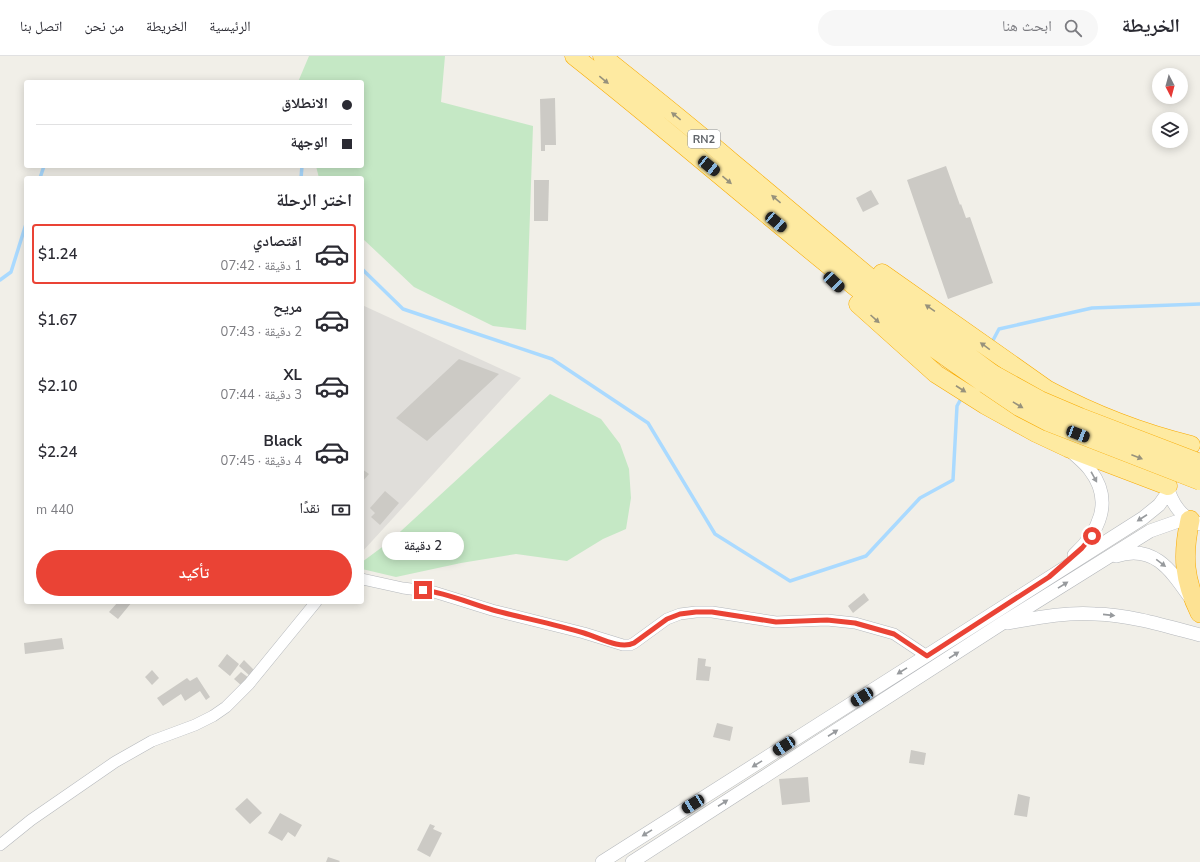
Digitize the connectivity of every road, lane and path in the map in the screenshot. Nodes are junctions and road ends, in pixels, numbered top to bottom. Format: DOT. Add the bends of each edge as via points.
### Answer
graph roads {
  1 [pos="574,56"];
  2 [pos="602,56"];
  3 [pos="806,224"];
  4 [pos="809,250"];
  5 [pos="948,350"];
  6 [pos="1196,443"];
  7 [pos="1068,448"];
  8 [pos="1200,463"];
  9 [pos="1200,481"];
  10 [pos="1168,489"];
  11 [pos="1192,521"];
  12 [pos="1099,562"];
  13 [pos="1049,577"];
  14 [pos="364,579"];
  15 [pos="314,604"];
  16 [pos="1200,612"];
  17 [pos="1001,624"];
  18 [pos="1200,635"];
  19 [pos="927,656"];
  20 [pos="0,845"];
  21 [pos="602,862"];
  22 [pos="632,862"];
  1 -- 4 [label="highway, RN2, one-way"];
  3 -- 2 [label="highway, RN2, one-way"];
  3 -- 5 [label="highway, RN2" via="892,297"];
  6 -- 3 [label="highway, one-way" via="1135,428 1063,398 1034,381 895,284 846,246"];
  4 -- 5 [label="highway, RN2" via="912,332"];
  4 -- 7 [label="highway, one-way" via="834,282 936,374 985,405"];
  5 -- 8 [label="highway, RN2, bridge" via="1040,400"];
  5 -- 9 [label="highway, RN2, one-way, bridge" via="1019,407 1048,422"];
  6 -- 10 [label="street" via="1185,448 1174,458 1168,472"];
  7 -- 10 [label="highway"];
  7 -- 13 [label="street, one-way" via="1095,477 1103,506 1100,520 1092,536"];
  10 -- 11 [label="street" via="1178,511"];
  10 -- 13 [label="street, one-way" via="1159,505 1152,511"];
  11 -- 12 [label="street" via="1150,531"];
  11 -- 16 [label="highway" via="1185,551 1186,575"];
  12 -- 16 [label="street, one-way" via="1124,553 1137,552 1149,555 1174,574"];
  17 -- 12 [label="street, one-way"];
  13 -- 19 [label="street"];
  14 -- 19 [label="street" via="434,592 623,645 634,643 667,619 680,614 712,612 776,622 827,620 855,623 894,634"];
  15 -- 20 [label="street" via="249,684 226,707 195,725 152,741 116,762 31,820"];
  17 -- 18 [label="street, one-way" via="1094,613 1131,618"];
  22 -- 17 [label="street, one-way"];
  19 -- 21 [label="street, one-way"];
}
